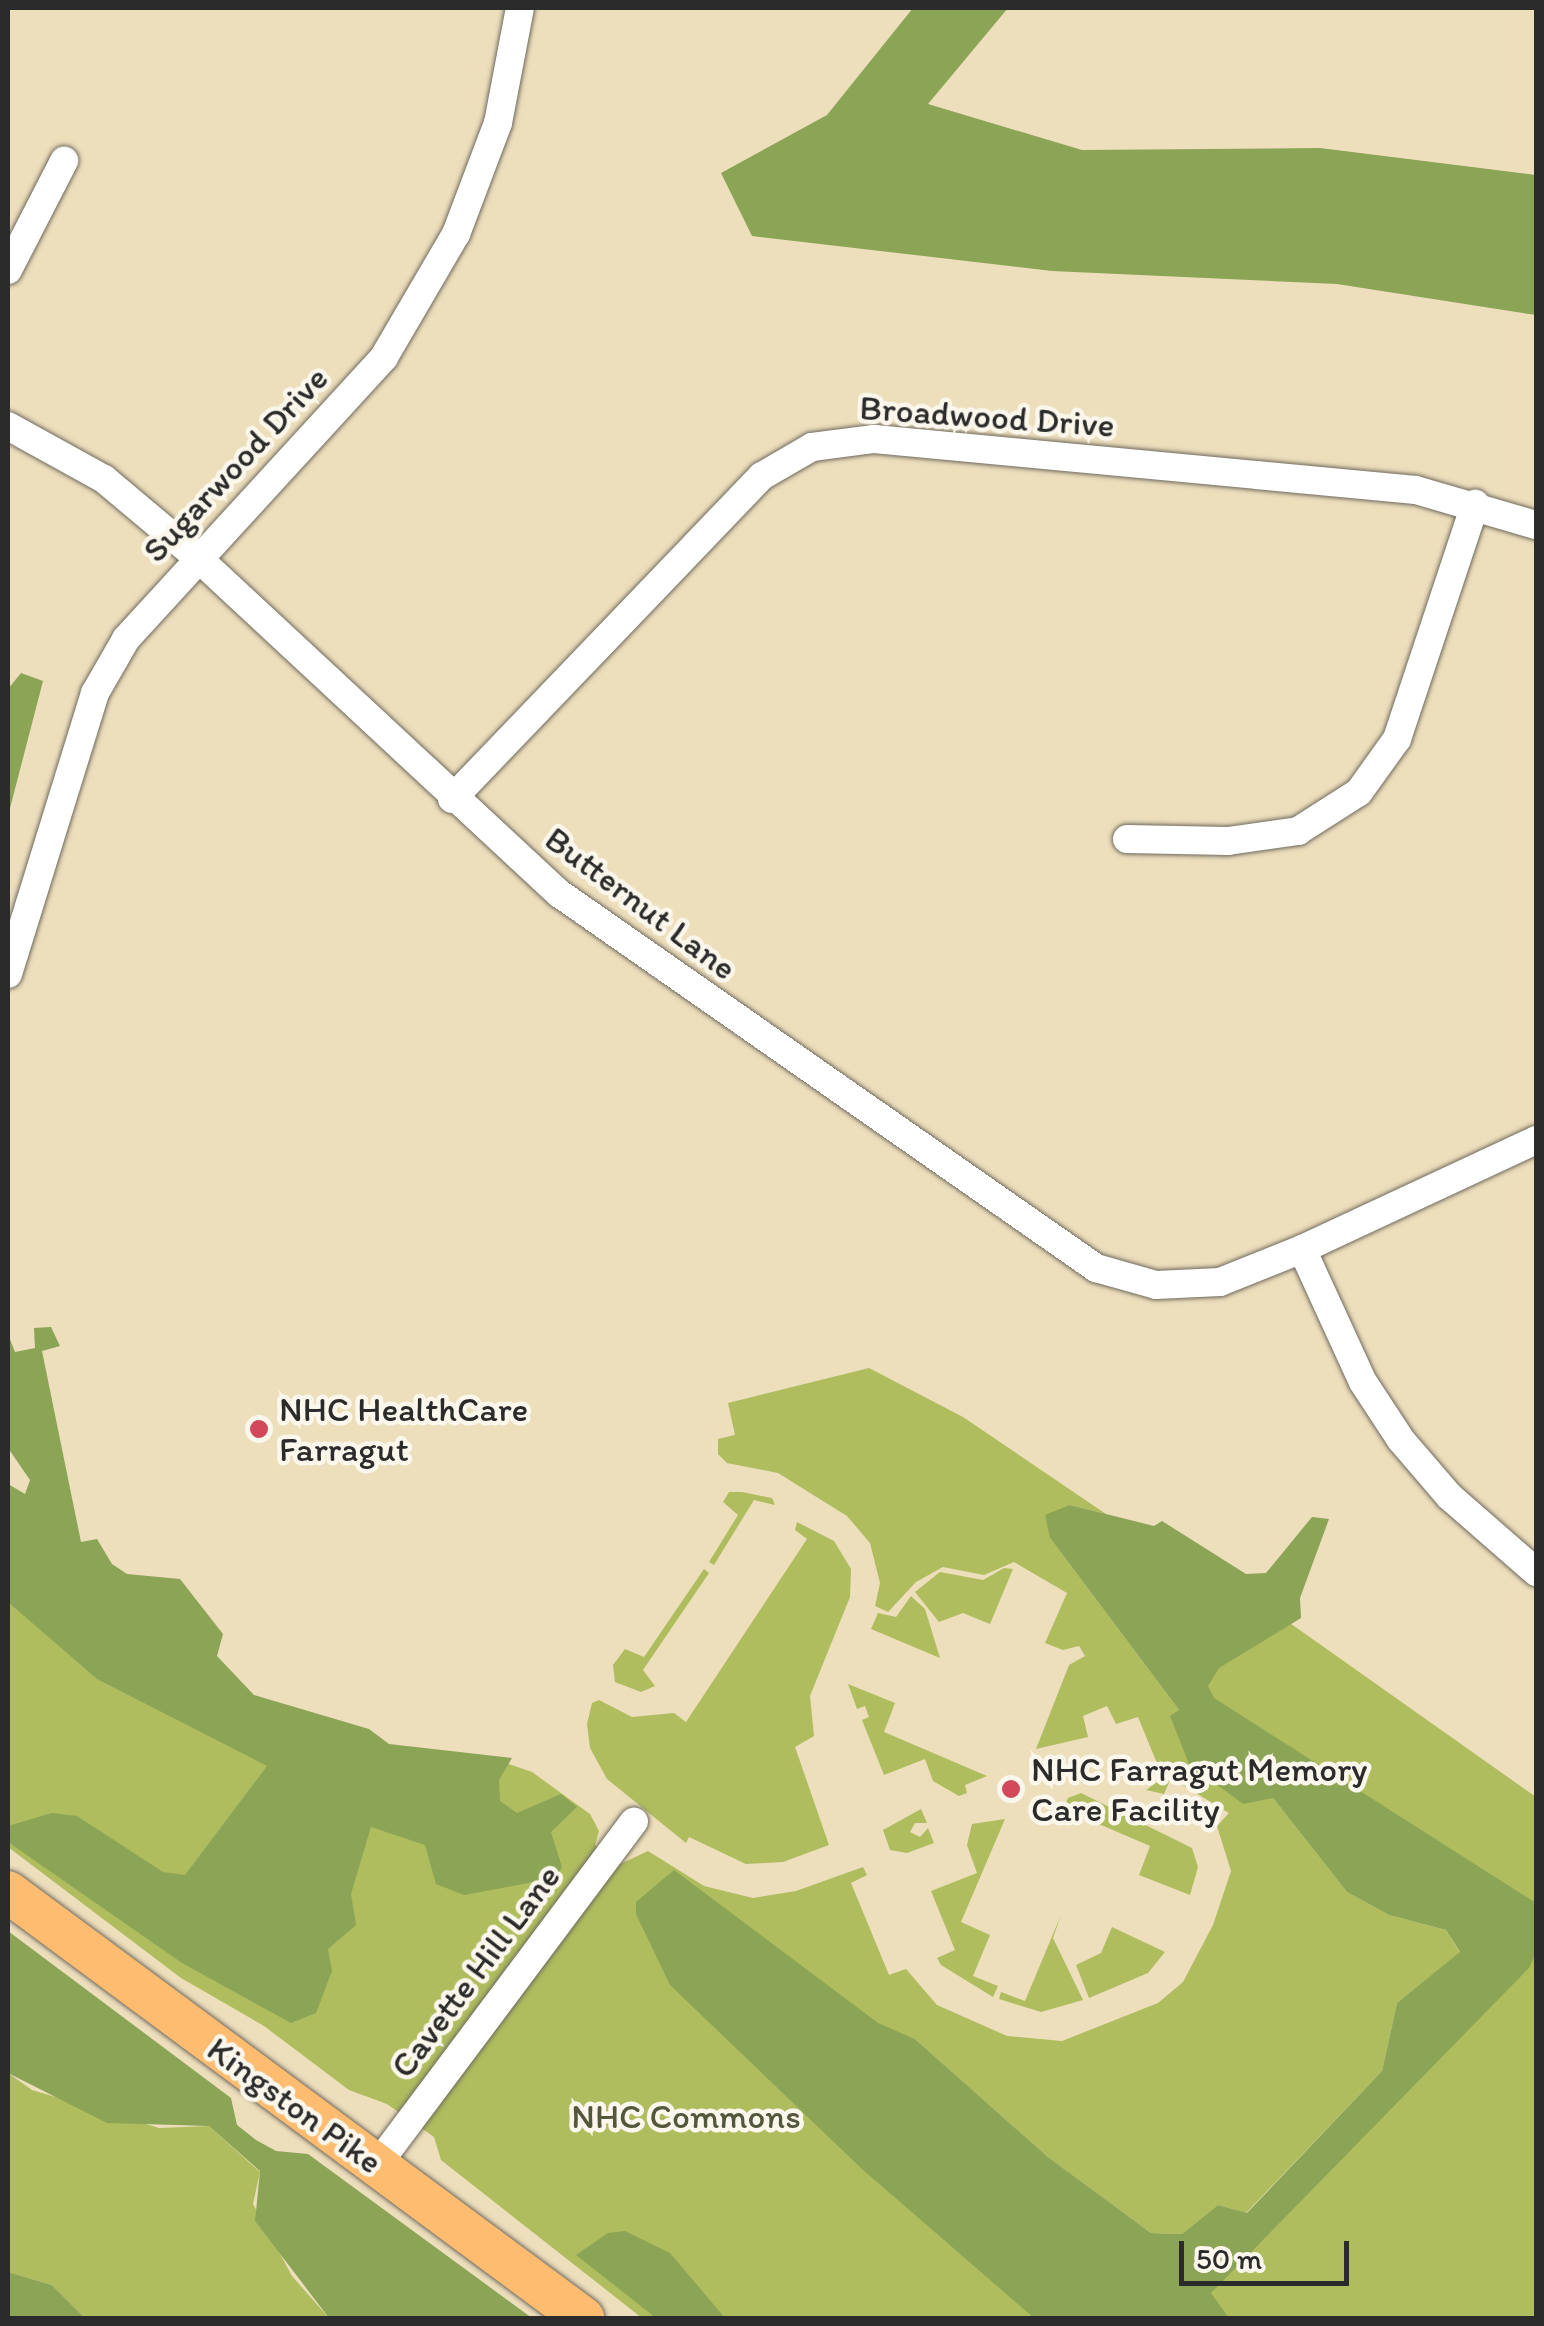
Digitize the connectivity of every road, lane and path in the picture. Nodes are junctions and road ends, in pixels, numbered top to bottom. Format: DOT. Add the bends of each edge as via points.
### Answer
graph roads {
  1 [pos="520,8"];
  2 [pos="64,161"];
  3 [pos="8,270"];
  4 [pos="8,426"];
  5 [pos="1475,504"];
  6 [pos="1536,526"];
  7 [pos="198,558"];
  8 [pos="452,800"];
  9 [pos="1127,840"];
  10 [pos="8,974"];
  11 [pos="1536,1140"];
  12 [pos="1302,1249"];
  13 [pos="1536,1572"];
  14 [pos="634,1821"];
  15 [pos="8,1892"];
  16 [pos="377,2165"];
  17 [pos="583,2318"];
  1 -- 7 [label="street, Sugarwood Drive" via="498,123 456,234 384,357"];
  2 -- 3 [label="street"];
  4 -- 7 [label="street, Butternut Lane" via="104,480"];
  5 -- 6 [label="street, Broadwood Drive"];
  5 -- 8 [label="street, Broadwood Drive" via="1416,490 874,439 812,447 762,476"];
  5 -- 9 [label="street" via="1397,739 1359,792 1298,831 1228,841"];
  7 -- 8 [label="street, Butternut Lane"];
  7 -- 10 [label="street, Sugarwood Drive" via="126,639 96,693"];
  8 -- 12 [label="street, Butternut Lane" via="644,958 1096,1268 1156,1285 1220,1282"];
  11 -- 12 [label="street, Butternut Lane"];
  12 -- 13 [label="street" via="1363,1382 1402,1440 1463,1510"];
  14 -- 16 [label="street, Cavette Hill Lane"];
  15 -- 16 [label="main road, Kingston Pike"];
  16 -- 17 [label="main road, Kingston Pike"];
}
